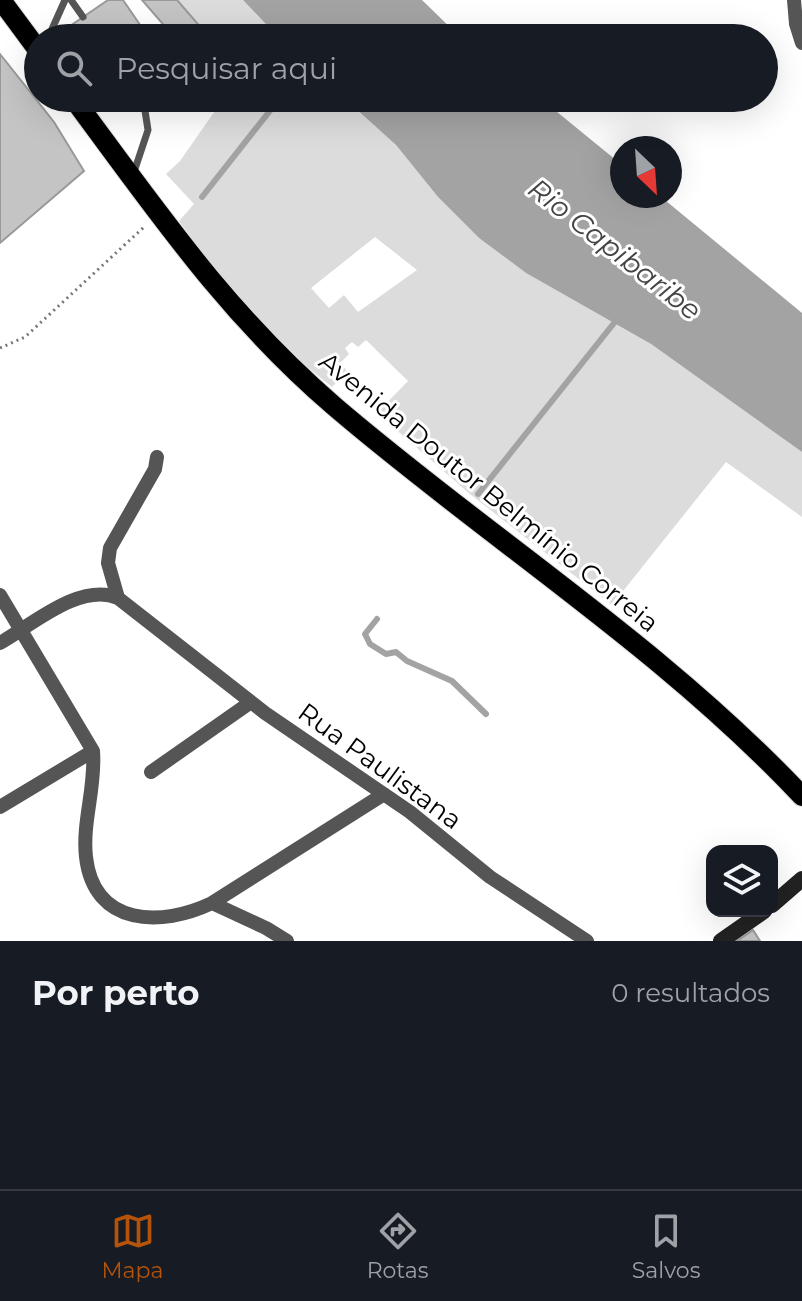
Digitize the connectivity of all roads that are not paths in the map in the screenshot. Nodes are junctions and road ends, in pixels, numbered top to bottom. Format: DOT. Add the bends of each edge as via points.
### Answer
graph roads {
  1 [pos="68,0"];
  2 [pos="794,0"];
  3 [pos="2,6"];
  4 [pos="83,17"];
  5 [pos="55,24"];
  6 [pos="24,33"];
  7 [pos="802,43"];
  8 [pos="83,112"];
  9 [pos="145,112"];
  10 [pos="132,177"];
  11 [pos="157,457"];
  12 [pos="0,595"];
  13 [pos="118,598"];
  14 [pos="23,630"];
  15 [pos="0,643"];
  16 [pos="251,702"];
  17 [pos="93,751"];
  18 [pos="151,772"];
  19 [pos="384,794"];
  20 [pos="802,796"];
  21 [pos="0,807"];
  22 [pos="802,879"];
  23 [pos="778,900"];
  24 [pos="212,903"];
  25 [pos="755,917"];
  26 [pos="287,941"];
  27 [pos="587,941"];
  28 [pos="721,941"];
  1 -- 4 [label="lane"];
  1 -- 5 [label="lane"];
  2 -- 7 [label="street"];
  3 -- 6 [label="main road"];
  8 -- 10 [label="main road, Avenida Doutor Belmínio Correia"];
  9 -- 10 [label="lane" via="148,130"];
  10 -- 20 [label="main road, Avenida Doutor Belmínio Correia" via="226,302 332,405 703,698"];
  11 -- 13 [label="street" via="110,548 108,563"];
  12 -- 14 [label="street"];
  13 -- 14 [label="street" via="107,593 78,598"];
  13 -- 16 [label="street, Rua Paulistana"];
  14 -- 15 [label="street"];
  14 -- 17 [label="street"];
  16 -- 18 [label="street"];
  16 -- 19 [label="street, Rua Paulistana"];
  17 -- 21 [label="street"];
  17 -- 24 [label="street" via="86,853 94,883 105,898 118,910 156,920"];
  19 -- 24 [label="street"];
  19 -- 27 [label="street, Rua Paulistana" via="490,877"];
  22 -- 23 [label="street"];
  24 -- 26 [label="street"];
  25 -- 28 [label="street"];
}
